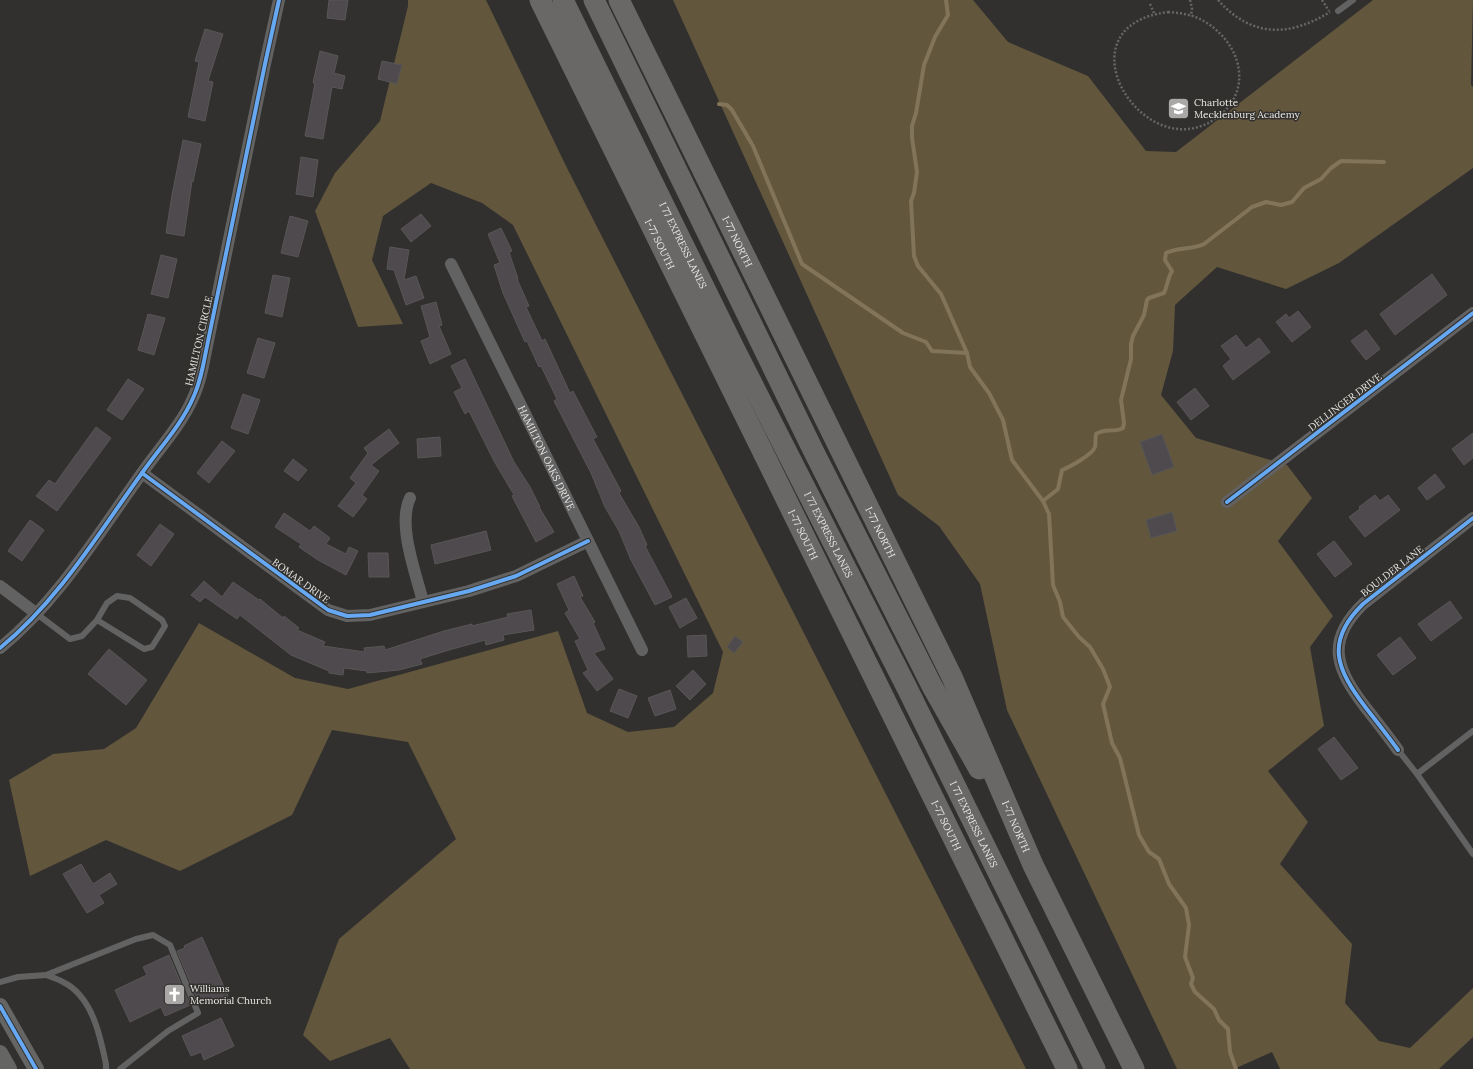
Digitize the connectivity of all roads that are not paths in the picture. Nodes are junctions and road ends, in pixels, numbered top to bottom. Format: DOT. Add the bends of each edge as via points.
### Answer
graph roads {
  1 [pos="279,0"];
  2 [pos="540,0"];
  3 [pos="563,0"];
  4 [pos="594,0"];
  5 [pos="619,0"];
  6 [pos="1353,0"];
  7 [pos="1338,11"];
  8 [pos="451,264"];
  9 [pos="1473,313"];
  10 [pos="142,472"];
  11 [pos="410,498"];
  12 [pos="1227,502"];
  13 [pos="1473,518"];
  14 [pos="588,541"];
  15 [pos="0,586"];
  16 [pos="423,602"];
  17 [pos="37,614"];
  18 [pos="97,620"];
  19 [pos="0,648"];
  20 [pos="642,650"];
  21 [pos="1473,730"];
  22 [pos="1398,750"];
  23 [pos="1417,774"];
  24 [pos="1473,854"];
  25 [pos="1033,865"];
  26 [pos="46,975"];
  27 [pos="0,982"];
  28 [pos="0,1006"];
  29 [pos="0,1053"];
  30 [pos="9,1069"];
  31 [pos="36,1069"];
  32 [pos="106,1069"];
  33 [pos="120,1069"];
  34 [pos="1067,1069"];
  35 [pos="1095,1069"];
  36 [pos="1134,1069"];
  1 -- 10 [label="street, HAMILTON CIRCLE" via="200,378 188,409"];
  2 -- 34 [label="highway, I-77 SOUTH"];
  3 -- 35 [label="highway, I 77 EXPRESS LANES"];
  4 -- 25 [label="highway" via="813,450 929,679"];
  5 -- 25 [label="highway, I-77 NORTH" via="952,677"];
  6 -- 7 [label="lane"];
  8 -- 14 [label="street, HAMILTON OAKS DRIVE"];
  9 -- 12 [label="street, DELLINGER DRIVE"];
  10 -- 16 [label="street, BOMAR DRIVE" via="328,610 348,616 370,615"];
  10 -- 17 [label="street, HAMILTON CIRCLE" via="90,546"];
  11 -- 16 [label="street" via="405,517"];
  13 -- 22 [label="street, BOULDER LANE" via="1363,604 1344,626 1338,651 1350,686"];
  14 -- 16 [label="street, BOMAR DRIVE" via="516,576"];
  14 -- 20 [label="street, HAMILTON OAKS DRIVE"];
  15 -- 17 [label="street"];
  17 -- 18 [label="lane" via="70,639 82,636"];
  17 -- 19 [label="street, HAMILTON CIRCLE"];
  18 -- 18 [label="lane" via="107,603 117,596 130,598 162,620 165,626 152,647 144,649"];
  21 -- 23 [label="lane"];
  22 -- 23 [label="lane"];
  23 -- 24 [label="lane"];
  25 -- 36 [label="highway, I-77 NORTH"];
  26 -- 27 [label="lane" via="18,977"];
  26 -- 32 [label="lane" via="74,990 87,1007 98,1028"];
  26 -- 33 [label="lane" via="136,939 153,935 170,945 198,1013 168,1031"];
  28 -- 31 [label="main road"];
  29 -- 30 [label="main road"];
}
